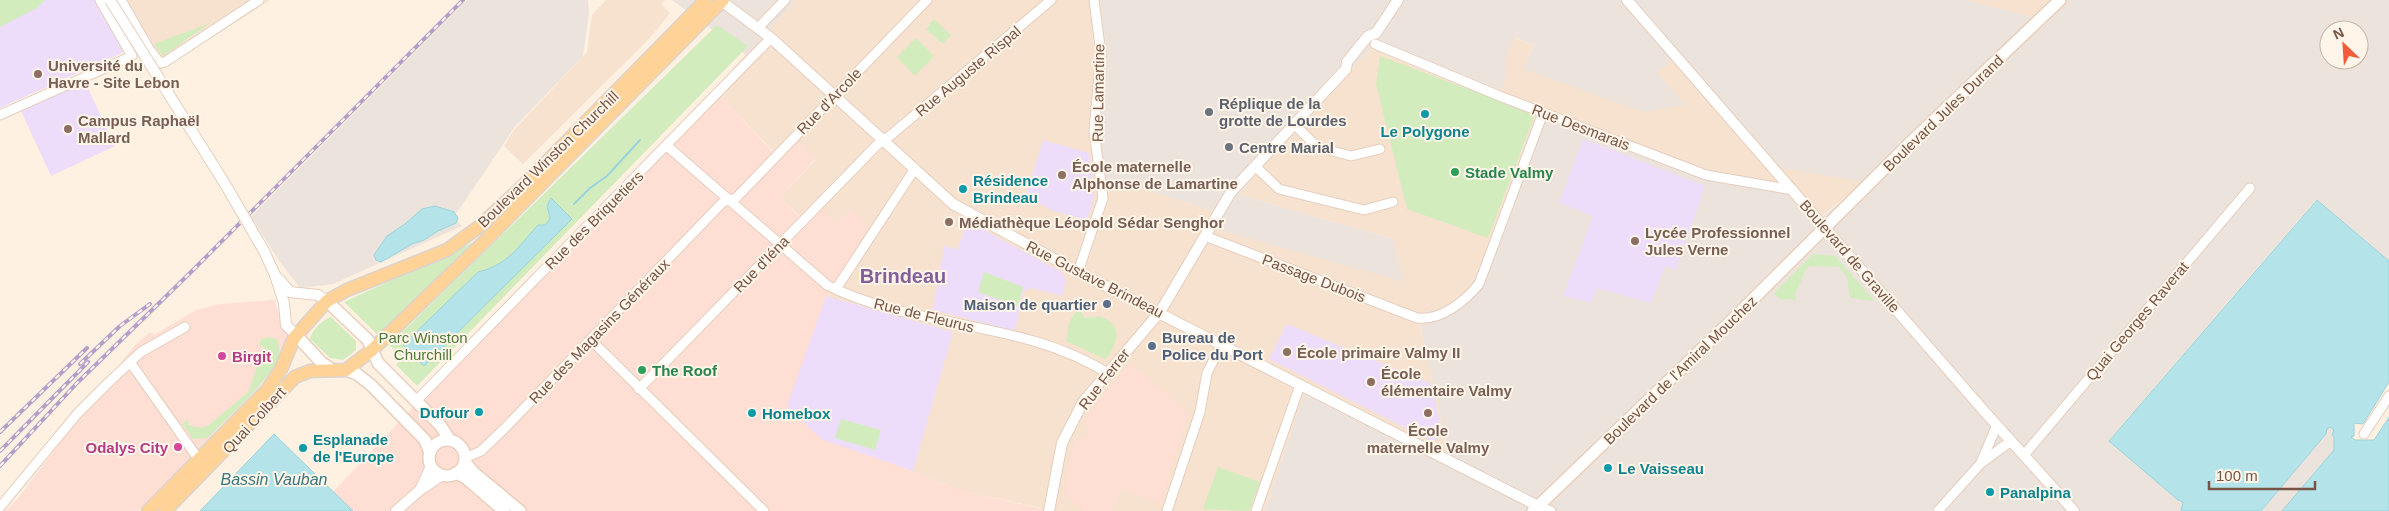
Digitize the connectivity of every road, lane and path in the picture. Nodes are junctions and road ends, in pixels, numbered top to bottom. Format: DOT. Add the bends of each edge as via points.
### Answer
graph roads {
  1 [pos="100,0"];
  2 [pos="110,0"];
  3 [pos="121,0"];
  4 [pos="239,0"];
  5 [pos="259,0"];
  6 [pos="706,0"];
  7 [pos="721,0"];
  8 [pos="785,0"];
  9 [pos="927,0"];
  10 [pos="1051,0"];
  11 [pos="1094,0"];
  12 [pos="1398,0"];
  13 [pos="1627,0"];
  14 [pos="2060,0"];
  15 [pos="245,9"];
  16 [pos="758,28"];
  17 [pos="771,38"];
  18 [pos="1375,44"];
  19 [pos="834,94"];
  20 [pos="1543,113"];
  21 [pos="0,115"];
  22 [pos="1294,124"];
  23 [pos="883,141"];
  24 [pos="667,146"];
  25 [pos="1380,149"];
  26 [pos="1255,166"];
  27 [pos="914,170"];
  28 [pos="2250,188"];
  29 [pos="1792,190"];
  30 [pos="729,200"];
  31 [pos="1393,202"];
  32 [pos="1826,228"];
  33 [pos="1204,236"];
  34 [pos="780,244"];
  35 [pos="1078,272"];
  36 [pos="275,275"];
  37 [pos="836,289"];
  38 [pos="322,298"];
  39 [pos="1160,312"];
  40 [pos="185,328"];
  41 [pos="296,335"];
  42 [pos="591,340"];
  43 [pos="1222,344"];
  44 [pos="372,350"];
  45 [pos="130,362"];
  46 [pos="331,369"];
  47 [pos="346,370"];
  48 [pos="1107,373"];
  49 [pos="1300,385"];
  50 [pos="268,389"];
  51 [pos="639,389"];
  52 [pos="2389,396"];
  53 [pos="416,401"];
  54 [pos="1997,425"];
  55 [pos="2364,434"];
  56 [pos="450,440"];
  57 [pos="2011,441"];
  58 [pos="430,453"];
  59 [pos="2024,455"];
  60 [pos="200,459"];
  61 [pos="217,460"];
  62 [pos="465,460"];
  63 [pos="1980,463"];
  64 [pos="431,466"];
  65 [pos="456,473"];
  66 [pos="442,475"];
  67 [pos="200,476"];
  68 [pos="420,490"];
  69 [pos="0,508"];
  70 [pos="1538,509"];
  71 [pos="1052,510"];
  72 [pos="148,511"];
  73 [pos="165,511"];
  74 [pos="396,511"];
  75 [pos="504,511"];
  76 [pos="520,511"];
  77 [pos="764,511"];
  78 [pos="1167,511"];
  79 [pos="1256,511"];
  80 [pos="1551,511"];
  81 [pos="1938,511"];
  82 [pos="2074,511"];
  1 -- 21 [label="street" via="132,56"];
  2 -- 36 [label="street, bridge" via="225,184"];
  3 -- 15 [label="street" via="160,63"];
  4 -- 15 [label="street"];
  5 -- 15 [label="street"];
  6 -- 38 [label="main road, Boulevard Winston Churchill" via="480,226 447,250"];
  7 -- 16 [label="street, Rue Gustave Brindeau"];
  7 -- 44 [label="main road, Boulevard Winston Churchill" via="477,249"];
  8 -- 16 [label="street"];
  9 -- 19 [label="street, Rue d'Arcole"];
  10 -- 23 [label="street, Rue Auguste Rispal"];
  11 -- 35 [label="street, Rue Lamartine" via="1101,54 1094,131 1102,198"];
  12 -- 22 [label="street, Rue Ferrer" via="1377,30 1346,62 1346,69"];
  13 -- 29 [label="street, Boulevard de Graville"];
  14 -- 32 [label="main road, Boulevard Jules Durand"];
  16 -- 17 [label="street, Rue Gustave Brindeau"];
  17 -- 19 [label="street, Rue Gustave Brindeau"];
  17 -- 24 [label="street, Rue des Briquetiers"];
  18 -- 20 [label="street, Rue Desmarais"];
  19 -- 23 [label="street, Rue Gustave Brindeau"];
  19 -- 30 [label="street, Rue d'Arcole" via="736,198"];
  20 -- 29 [label="street, Rue Desmarais" via="1706,175"];
  20 -- 33 [label="street, Passage Dubois" via="1479,284 1459,305 1424,318"];
  22 -- 25 [label="street" via="1317,147 1350,156"];
  22 -- 26 [label="street, Rue Ferrer"];
  23 -- 27 [label="street, Rue Gustave Brindeau"];
  23 -- 34 [label="street, Rue d'Iéna"];
  24 -- 30 [label="street, Rue de Fleurus"];
  24 -- 53 [label="street, Rue des Briquetiers"];
  26 -- 31 [label="street" via="1279,189 1364,210"];
  26 -- 33 [label="street, Rue Ferrer" via="1231,192"];
  27 -- 35 [label="street, Rue Gustave Brindeau" via="953,204"];
  27 -- 37 [label="street"];
  28 -- 59 [label="street, Quai Georges Raverat"];
  29 -- 32 [label="street, Boulevard de Graville"];
  30 -- 34 [label="street, Rue de Fleurus"];
  30 -- 42 [label="street, Rue des Magasins Généraux"];
  32 -- 54 [label="street, Boulevard de Graville"];
  32 -- 70 [label="main road, Boulevard de l'Amiral Mouchez"];
  33 -- 39 [label="street, Rue Ferrer"];
  34 -- 37 [label="street, Rue de Fleurus" via="827,285"];
  34 -- 51 [label="street, Rue d'Iéna"];
  35 -- 39 [label="street, Rue Gustave Brindeau"];
  36 -- 38 [label="street" via="290,292"];
  36 -- 41 [label="street" via="284,303 285,321"];
  37 -- 48 [label="street, Rue de Fleurus" via="848,296 940,321 1053,346"];
  38 -- 41 [label="main road, Boulevard Winston Churchill"];
  38 -- 44 [label="main road" via="368,340"];
  39 -- 43 [label="street, Rue Gustave Brindeau"];
  39 -- 48 [label="street, Rue Ferrer"];
  40 -- 45 [label="street" via="141,352"];
  41 -- 46 [label="main road"];
  41 -- 50 [label="main road, Boulevard Winston Churchill" via="281,370"];
  42 -- 51 [label="street"];
  42 -- 62 [label="street, Rue des Magasins Généraux" via="481,451"];
  43 -- 49 [label="street, Rue Gustave Brindeau"];
  43 -- 78 [label="street" via="1206,373 1200,412"];
  44 -- 47 [label="main road, Boulevard Winston Churchill"];
  44 -- 53 [label="main road" via="378,363"];
  45 -- 60 [label="street"];
  45 -- 69 [label="street" via="77,414"];
  46 -- 47 [label="main road"];
  46 -- 61 [label="main road, Quai Colbert" via="310,370 295,377"];
  47 -- 58 [label="main road" via="371,385 425,440"];
  48 -- 71 [label="street, Rue Ferrer" via="1083,402 1062,443"];
  49 -- 70 [label="street, Rue Gustave Brindeau"];
  49 -- 79 [label="street"];
  50 -- 60 [label="main road, Quai Colbert"];
  51 -- 77 [label="street"];
  52 -- 55 [label="street"];
  53 -- 56 [label="main road"];
  54 -- 57 [label="street, Boulevard de Graville"];
  54 -- 63 [label="street"];
  56 -- 58 [label="main road" via="436,443"];
  56 -- 62 [label="main road" via="459,444"];
  57 -- 59 [label="street, Boulevard de Graville"];
  57 -- 63 [label="street"];
  58 -- 64 [label="main road"];
  59 -- 82 [label="street, Boulevard de Graville"];
  60 -- 61 [label="street" via="210,463"];
  60 -- 67 [label="street"];
  60 -- 72 [label="main road, Quai Colbert"];
  61 -- 67 [label="main road, Quai Colbert"];
  62 -- 65 [label="main road"];
  62 -- 76 [label="main road" via="473,472"];
  63 -- 81 [label="street"];
  64 -- 66 [label="main road"];
  64 -- 68 [label="street"];
  65 -- 66 [label="main road"];
  65 -- 75 [label="main road"];
  66 -- 68 [label="street"];
  67 -- 73 [label="main road, Quai Colbert"];
  68 -- 74 [label="street"];
  70 -- 80 [label="street"];
}
